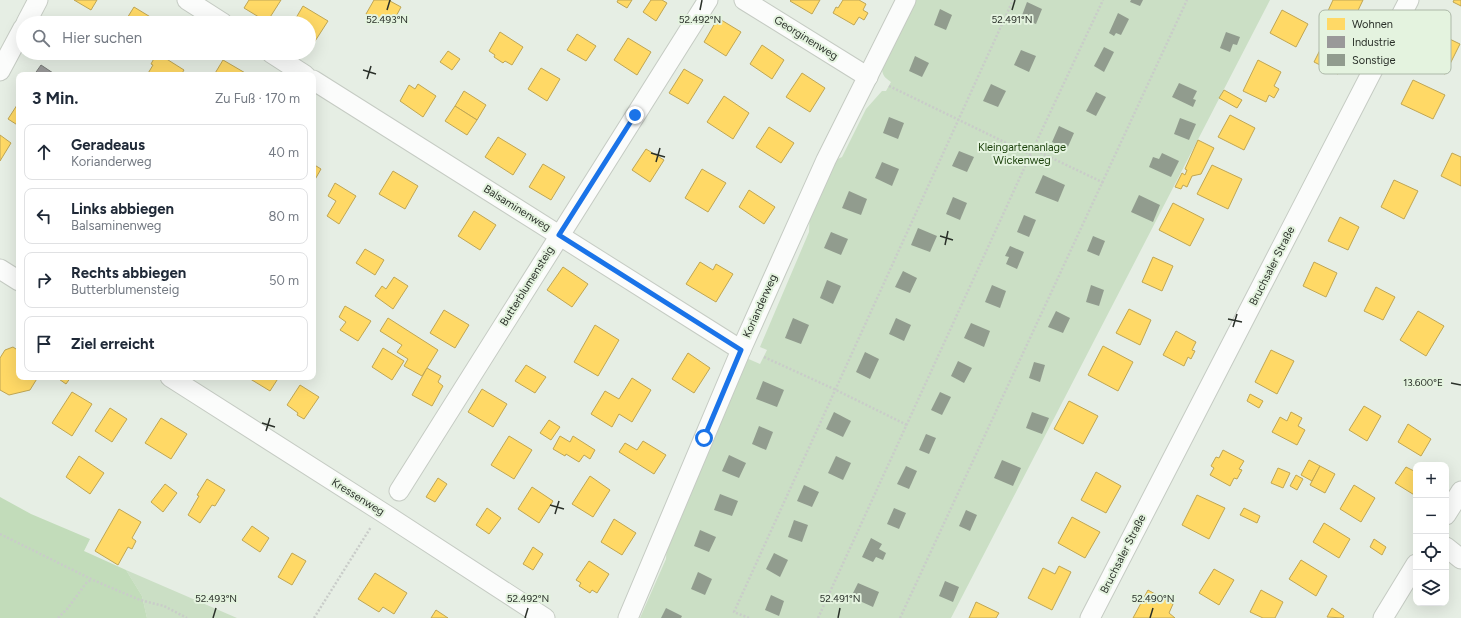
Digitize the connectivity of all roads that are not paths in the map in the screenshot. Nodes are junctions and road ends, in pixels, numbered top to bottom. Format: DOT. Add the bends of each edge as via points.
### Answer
graph roads {
  1 [pos="38,0"];
  2 [pos="187,0"];
  3 [pos="708,0"];
  4 [pos="744,0"];
  5 [pos="906,0"];
  6 [pos="1409,0"];
  7 [pos="1404,10"];
  8 [pos="30,16"];
  9 [pos="212,16"];
  10 [pos="16,41"];
  11 [pos="282,60"];
  12 [pos="0,71"];
  13 [pos="301,72"];
  14 [pos="1371,74"];
  15 [pos="868,77"];
  16 [pos="316,82"];
  17 [pos="559,235"];
  18 [pos="0,269"];
  19 [pos="16,279"];
  20 [pos="741,350"];
  21 [pos="175,380"];
  22 [pos="399,491"];
  23 [pos="1461,491"];
  24 [pos="1449,510"];
  25 [pos="1449,549"];
  26 [pos="1461,559"];
  27 [pos="1413,569"];
  28 [pos="545,618"];
  29 [pos="628,618"];
  30 [pos="1090,618"];
  31 [pos="1383,618"];
  1 -- 8 [label="street"];
  2 -- 9 [label="street"];
  3 -- 17 [label="street, Butterblumensteig"];
  4 -- 15 [label="street, Georginenweg"];
  5 -- 15 [label="street, Korianderweg"];
  6 -- 7 [label="street, Bruchsaler Straße"];
  10 -- 12 [label="street"];
  11 -- 13 [label="street"];
  14 -- 30 [label="street, Bruchsaler Straße"];
  15 -- 20 [label="street, Korianderweg" via="826,160"];
  16 -- 17 [label="street, Balsaminenweg"];
  17 -- 20 [label="street, Balsaminenweg"];
  17 -- 22 [label="street, Butterblumensteig"];
  18 -- 19 [label="street"];
  20 -- 29 [label="street, Korianderweg"];
  21 -- 28 [label="street, Kressenweg"];
  23 -- 24 [label="street"];
  25 -- 26 [label="street"];
  27 -- 31 [label="street"];
}
